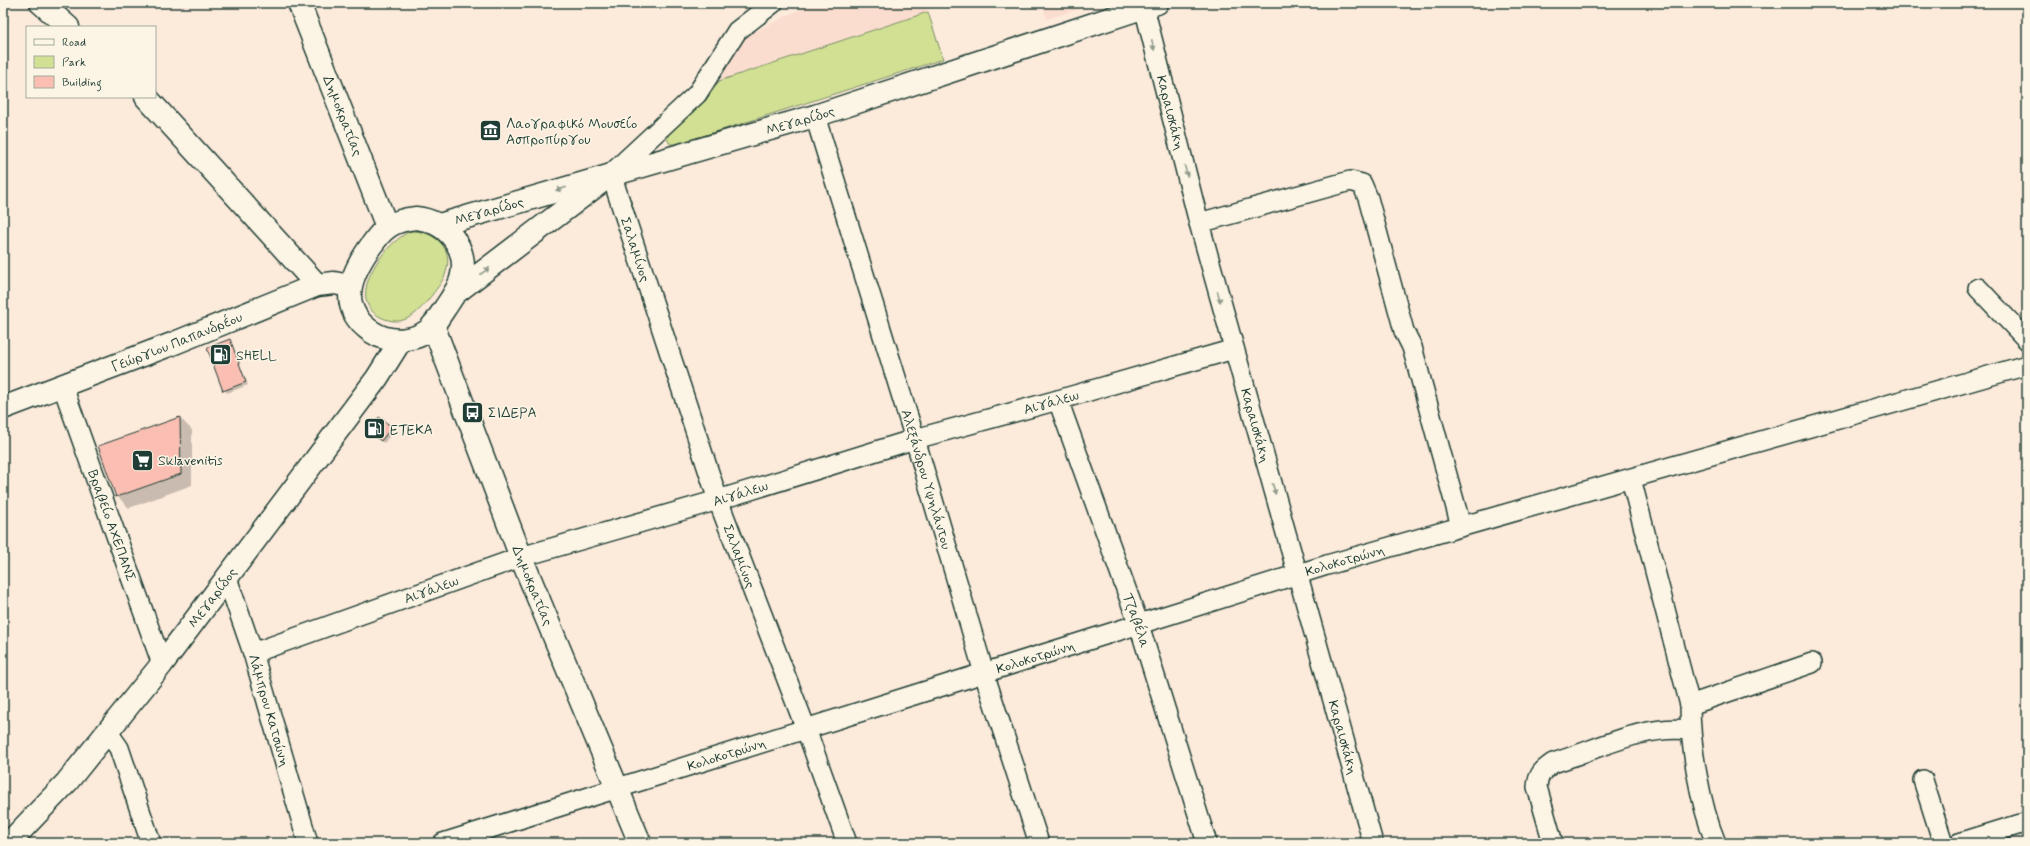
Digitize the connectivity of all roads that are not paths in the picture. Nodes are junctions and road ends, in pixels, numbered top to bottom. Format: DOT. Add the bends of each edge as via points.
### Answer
graph roads {
  1 [pos="41,3"];
  2 [pos="299,3"];
  3 [pos="773,3"];
  4 [pos="1150,5"];
  5 [pos="67,26"];
  6 [pos="147,98"];
  7 [pos="815,116"];
  8 [pos="611,174"];
  9 [pos="1199,223"];
  10 [pos="440,225"];
  11 [pos="387,227"];
  12 [pos="317,285"];
  13 [pos="350,286"];
  14 [pos="1978,288"];
  15 [pos="454,294"];
  16 [pos="433,325"];
  17 [pos="401,340"];
  18 [pos="2027,340"];
  19 [pos="1234,349"];
  20 [pos="2027,365"];
  21 [pos="63,386"];
  22 [pos="1058,400"];
  23 [pos="3,408"];
  24 [pos="915,439"];
  25 [pos="1631,479"];
  26 [pos="718,500"];
  27 [pos="1461,526"];
  28 [pos="521,557"];
  29 [pos="1298,575"];
  30 [pos="227,578"];
  31 [pos="1139,625"];
  32 [pos="253,653"];
  33 [pos="1812,663"];
  34 [pos="162,664"];
  35 [pos="984,673"];
  36 [pos="1690,705"];
  37 [pos="806,729"];
  38 [pos="1690,730"];
  39 [pos="107,731"];
  40 [pos="1923,780"];
  41 [pos="617,788"];
  42 [pos="2027,822"];
  43 [pos="9,843"];
  44 [pos="151,843"];
  45 [pos="308,843"];
  46 [pos="443,843"];
  47 [pos="640,843"];
  48 [pos="847,843"];
  49 [pos="1039,843"];
  50 [pos="1207,843"];
  51 [pos="1373,843"];
  52 [pos="1553,843"];
  53 [pos="1716,843"];
  54 [pos="1943,843"];
  55 [pos="1960,843"];
  1 -- 5 [label="street"];
  2 -- 11 [label="street, Δημοκρατίας"];
  3 -- 8 [label="street" via="737,31 697,94"];
  4 -- 7 [label="street, Μεγαρίδος"];
  4 -- 9 [label="street, Καραισκάκη, one-way"];
  6 -- 12 [label="street"];
  7 -- 8 [label="street, Μεγαρίδος"];
  7 -- 24 [label="street, Αλεξάνδρου Υψηλάντου"];
  8 -- 10 [label="street, Μεγαρίδος, one-way"];
  15 -- 8 [label="street, one-way"];
  8 -- 26 [label="street, Σαλαμίνος"];
  9 -- 19 [label="street, Καραισκάκη, one-way"];
  9 -- 27 [label="street" via="1350,181 1362,184 1404,331 1412,347"];
  10 -- 11 [label="street" via="416,218 405,219"];
  10 -- 15 [label="street" via="454,238 461,253 463,272"];
  11 -- 13 [label="street" via="359,264"];
  12 -- 13 [label="street, Γεώργιου Παπανδρέου" via="334,283"];
  12 -- 21 [label="street, Γεώργιου Παπανδρέου"];
  13 -- 17 [label="street" via="353,310 361,323 381,337"];
  14 -- 18 [label="street"];
  15 -- 16 [label="street"];
  16 -- 17 [label="street" via="420,335"];
  16 -- 28 [label="street, Δημοκρατίας"];
  17 -- 30 [label="street, Μεγαρίδος" via="377,378"];
  19 -- 22 [label="street, Αιγάλεω"];
  19 -- 29 [label="street, Καραισκάκη, one-way"];
  20 -- 25 [label="street, Κολοκοτρώνη"];
  21 -- 23 [label="street, Γεώργιου Παπανδρέου"];
  21 -- 34 [label="street, Βραβείο ΑΧΕΠΑΝΣ"];
  22 -- 24 [label="street, Αιγάλεω"];
  22 -- 31 [label="street, Τζαβέλα"];
  24 -- 26 [label="street, Αιγάλεω"];
  24 -- 35 [label="street, Αλεξάνδρου Υψηλάντου"];
  25 -- 27 [label="street, Κολοκοτρώνη"];
  25 -- 36 [label="street"];
  26 -- 28 [label="street, Αιγάλεω"];
  26 -- 37 [label="street, Σαλαμίνος"];
  27 -- 29 [label="street, Κολοκοτρώνη"];
  28 -- 32 [label="street, Αιγάλεω"];
  28 -- 41 [label="street, Δημοκρατίας"];
  29 -- 31 [label="street, Κολοκοτρώνη"];
  29 -- 51 [label="street, Καραισκάκη"];
  30 -- 32 [label="street, Λάμπρου Κατσώνη"];
  30 -- 34 [label="street, Μεγαρίδος"];
  31 -- 35 [label="street, Κολοκοτρώνη"];
  31 -- 50 [label="street, Τζαβέλα"];
  32 -- 45 [label="street, Λάμπρου Κατσώνη"];
  33 -- 36 [label="street"];
  34 -- 39 [label="street, Μεγαρίδος"];
  35 -- 37 [label="street, Κολοκοτρώνη"];
  35 -- 49 [label="street, Αλεξάνδρου Υψηλάντου"];
  36 -- 38 [label="street"];
  37 -- 41 [label="street, Κολοκοτρώνη"];
  37 -- 48 [label="street, Σαλαμίνος"];
  38 -- 52 [label="street" via="1674,728 1645,732 1553,764 1541,771 1537,787"];
  38 -- 53 [label="street" via="1698,780"];
  39 -- 43 [label="street, Μεγαρίδος" via="67,782"];
  39 -- 44 [label="street" via="119,748"];
  40 -- 54 [label="street"];
  41 -- 46 [label="street, Κολοκοτρώνη"];
  41 -- 47 [label="street, Δημοκρατίας"];
  42 -- 55 [label="street"];
}
